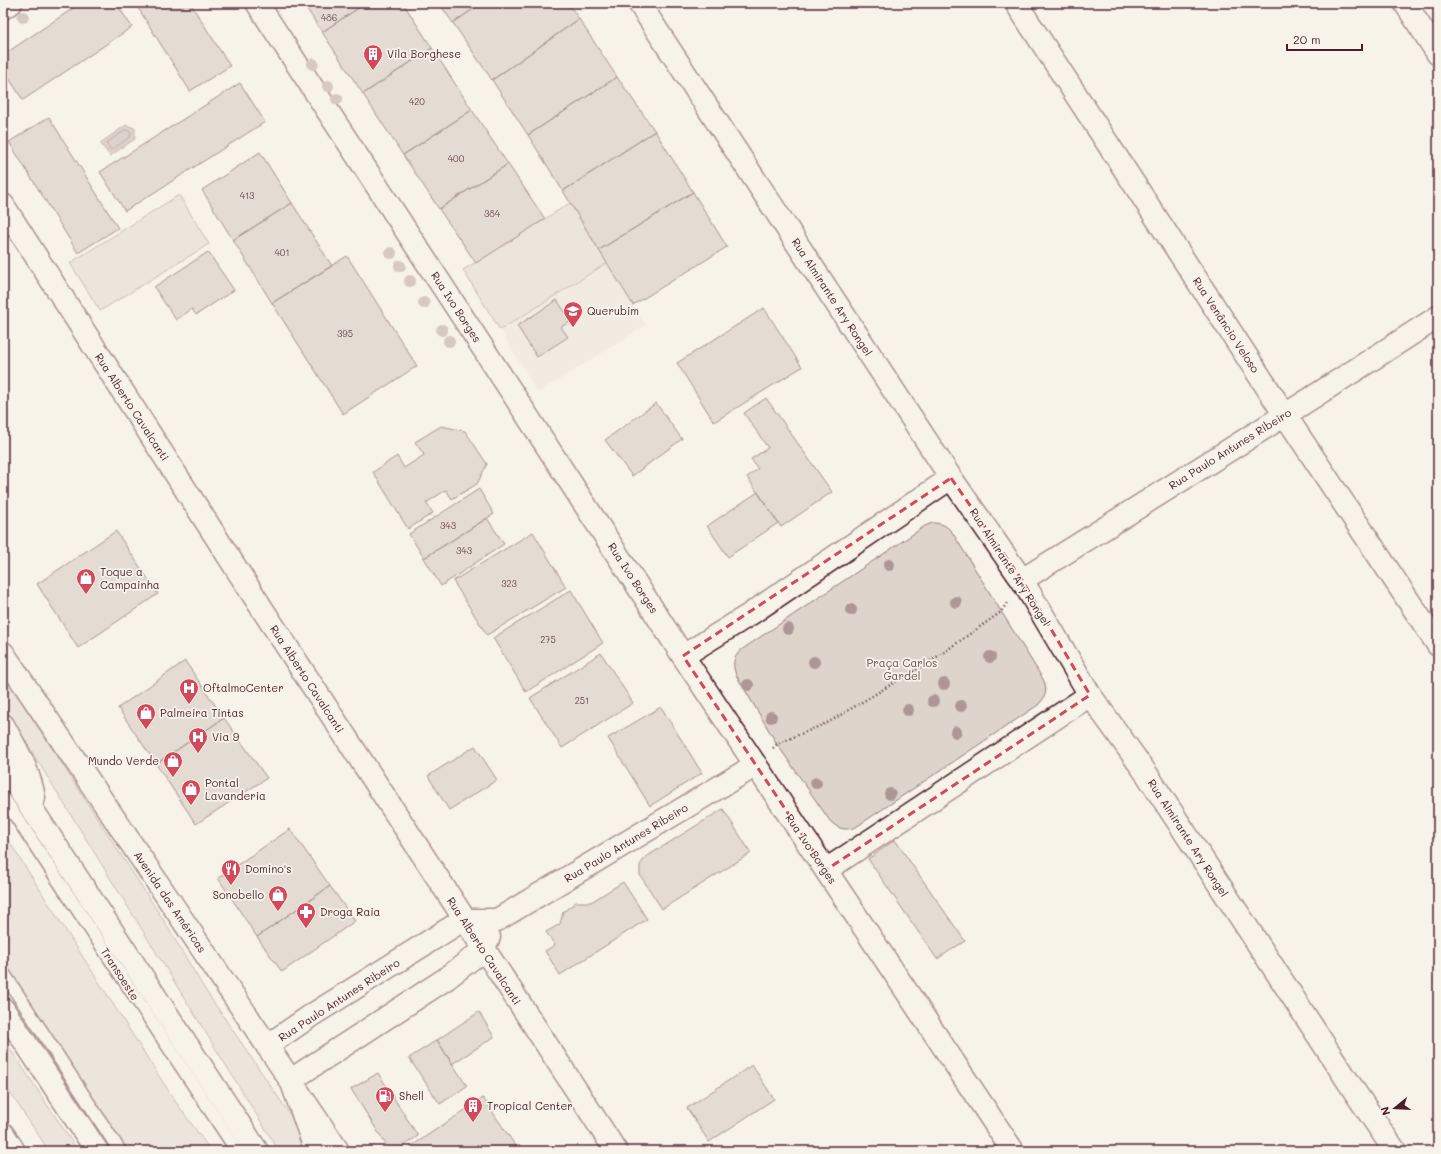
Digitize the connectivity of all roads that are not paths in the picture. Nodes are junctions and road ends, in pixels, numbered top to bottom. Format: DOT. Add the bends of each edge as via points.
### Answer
graph roads {
  1 [pos="10,3"];
  2 [pos="257,3"];
  3 [pos="639,3"];
  4 [pos="1016,3"];
  5 [pos="1405,3"];
  6 [pos="3,8"];
  7 [pos="1438,54"];
  8 [pos="3,205"];
  9 [pos="1438,317"];
  10 [pos="1285,415"];
  11 [pos="951,478"];
  12 [pos="1022,580"];
  13 [pos="1438,645"];
  14 [pos="3,653"];
  15 [pos="682,656"];
  16 [pos="1090,695"];
  17 [pos="3,725"];
  18 [pos="3,765"];
  19 [pos="756,765"];
  20 [pos="3,797"];
  21 [pos="38,817"];
  22 [pos="826,870"];
  23 [pos="463,920"];
  24 [pos="497,920"];
  25 [pos="483,950"];
  26 [pos="3,972"];
  27 [pos="3,1009"];
  28 [pos="267,1046"];
  29 [pos="291,1080"];
  30 [pos="3,1134"];
  31 [pos="14,1151"];
  32 [pos="97,1151"];
  33 [pos="120,1151"];
  34 [pos="237,1151"];
  35 [pos="257,1151"];
  36 [pos="316,1151"];
  37 [pos="338,1151"];
  38 [pos="616,1151"];
  39 [pos="1013,1151"];
  40 [pos="1395,1151"];
  1 -- 6 [label="main road"];
  2 -- 15 [label="main road, Rua Ivo Borges"];
  3 -- 11 [label="main road, Rua Almirante Ary Rongel"];
  4 -- 10 [label="main road, Rua Venâncio Veloso"];
  5 -- 7 [label="main road"];
  8 -- 23 [label="main road, Rua Alberto Cavalcanti"];
  9 -- 10 [label="main road, Rua Paulo Antunes Ribeiro"];
  10 -- 12 [label="main road, Rua Paulo Antunes Ribeiro"];
  10 -- 13 [label="main road, Rua Venâncio Veloso"];
  11 -- 12 [label="main road, Rua Almirante Ary Rongel"];
  11 -- 15 [label="main road" via="749,615"];
  12 -- 16 [label="main road, Rua Almirante Ary Rongel"];
  14 -- 28 [label="main road, Avenida das Américas"];
  15 -- 19 [label="main road, Rua Ivo Borges"];
  16 -- 22 [label="main road"];
  16 -- 40 [label="main road, Rua Almirante Ary Rongel" via="1146,773"];
  17 -- 21 [label="main road" via="17,750 33,789"];
  18 -- 21 [label="main road"];
  19 -- 22 [label="main road, Rua Ivo Borges"];
  19 -- 24 [label="main road, Rua Paulo Antunes Ribeiro"];
  20 -- 34 [label="lane, Transoeste"];
  21 -- 35 [label="main road"];
  22 -- 39 [label="main road, Rua Ivo Borges"];
  23 -- 24 [label="main road"];
  23 -- 25 [label="main road, Rua Alberto Cavalcanti"];
  23 -- 28 [label="main road, Rua Paulo Antunes Ribeiro"];
  24 -- 25 [label="main road"];
  25 -- 29 [label="main road" via="447,978"];
  25 -- 38 [label="main road, Rua Alberto Cavalcanti"];
  26 -- 33 [label="lane"];
  27 -- 32 [label="main road"];
  28 -- 29 [label="main road, Avenida das Américas"];
  29 -- 36 [label="main road"];
  29 -- 37 [label="main road, Avenida das Américas"];
  30 -- 31 [label="main road"];
}
